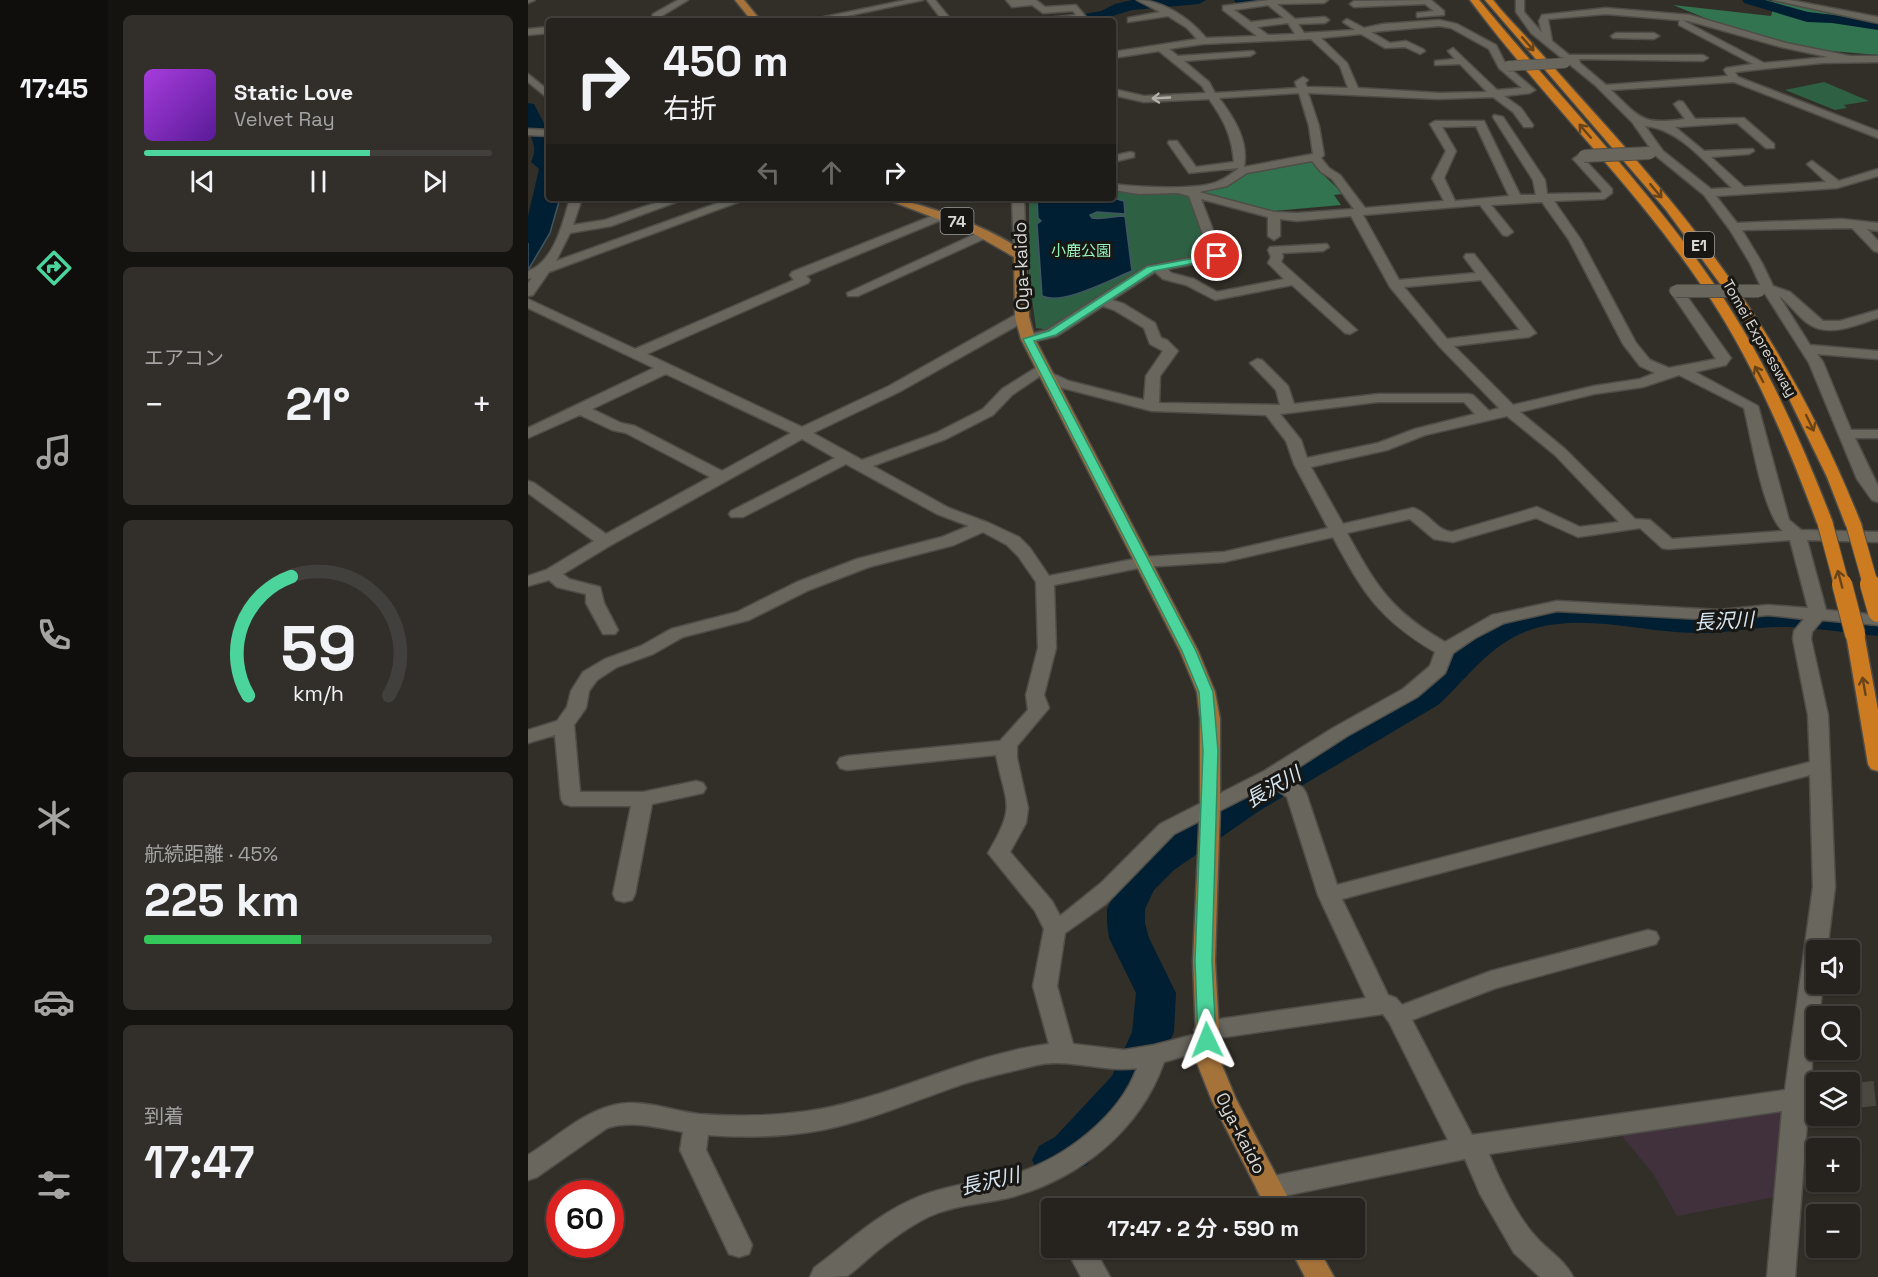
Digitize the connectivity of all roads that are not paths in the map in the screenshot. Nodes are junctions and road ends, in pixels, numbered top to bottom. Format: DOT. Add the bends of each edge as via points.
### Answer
graph roads {
  1 [pos="684,0"];
  2 [pos="739,0"];
  3 [pos="843,0"];
  4 [pos="919,0"];
  5 [pos="931,0"];
  6 [pos="1010,0"];
  7 [pos="1141,0"];
  8 [pos="1324,0"];
  9 [pos="1474,0"];
  10 [pos="1489,0"];
  11 [pos="1510,0"];
  12 [pos="1520,0"];
  13 [pos="1777,0"];
  14 [pos="1352,2"];
  15 [pos="1271,3"];
  16 [pos="848,12"];
  17 [pos="1170,13"];
  18 [pos="1367,14"];
  19 [pos="1671,16"];
  20 [pos="656,18"];
  21 [pos="754,18"];
  22 [pos="822,18"];
  23 [pos="859,18"];
  24 [pos="945,18"];
  25 [pos="1074,18"];
  26 [pos="1131,20"];
  27 [pos="1325,20"];
  28 [pos="1878,20"];
  29 [pos="1292,21"];
  30 [pos="1347,22"];
  31 [pos="1248,25"];
  32 [pos="1529,25"];
  33 [pos="1609,26"];
  34 [pos="1383,27"];
  35 [pos="1360,31"];
  36 [pos="1314,36"];
  37 [pos="1616,36"];
  38 [pos="1654,36"];
  39 [pos="1302,37"];
  40 [pos="1254,38"];
  41 [pos="1266,38"];
  42 [pos="1203,41"];
  43 [pos="1547,43"];
  44 [pos="1162,48"];
  45 [pos="1269,51"];
  46 [pos="1420,51"];
  47 [pos="1453,51"];
  48 [pos="1250,53"];
  49 [pos="1116,55"];
  50 [pos="1625,56"];
  51 [pos="1703,58"];
  52 [pos="1847,58"];
  53 [pos="1216,59"];
  54 [pos="1878,59"];
  55 [pos="1234,60"];
  56 [pos="1463,61"];
  57 [pos="1179,62"];
  58 [pos="1438,63"];
  59 [pos="1568,63"];
  60 [pos="1505,66"];
  61 [pos="1763,66"];
  62 [pos="532,76"];
  63 [pos="1310,77"];
  64 [pos="1735,79"];
  65 [pos="1604,88"];
  66 [pos="546,89"];
  67 [pos="1301,89"];
  68 [pos="1355,92"];
  69 [pos="1116,93"];
  70 [pos="1211,94"];
  71 [pos="1498,94"];
  72 [pos="1679,104"];
  73 [pos="1498,117"];
  74 [pos="1693,121"];
  75 [pos="1638,122"];
  76 [pos="1528,125"];
  77 [pos="1665,125"];
  78 [pos="528,132"];
  79 [pos="546,133"];
  80 [pos="1707,134"];
  81 [pos="1878,135"];
  82 [pos="1173,143"];
  83 [pos="1770,146"];
  84 [pos="1749,151"];
  85 [pos="1654,153"];
  86 [pos="1703,154"];
  87 [pos="1130,155"];
  88 [pos="1315,157"];
  89 [pos="1116,158"];
  90 [pos="1812,164"];
  91 [pos="1242,168"];
  92 [pos="1878,172"];
  93 [pos="1837,185"];
  94 [pos="1116,188"];
  95 [pos="1742,191"];
  96 [pos="1189,193"];
  97 [pos="1708,193"];
  98 [pos="1544,198"];
  99 [pos="1516,199"];
  100 [pos="575,201"];
  101 [pos="672,201"];
  102 [pos="734,201"];
  103 [pos="898,201"];
  104 [pos="1018,201"];
  105 [pos="1483,202"];
  106 [pos="1451,204"];
  107 [pos="1359,212"];
  108 [pos="1274,215"];
  109 [pos="942,216"];
  110 [pos="1856,225"];
  111 [pos="1734,227"];
  112 [pos="1878,227"];
  113 [pos="566,230"];
  114 [pos="1507,232"];
  115 [pos="984,234"];
  116 [pos="1274,236"];
  117 [pos="1323,247"];
  118 [pos="1878,248"];
  119 [pos="1020,255"];
  120 [pos="1470,258"];
  121 [pos="1158,267"];
  122 [pos="547,268"];
  123 [pos="528,275"];
  124 [pos="1484,276"];
  125 [pos="1293,281"];
  126 [pos="1395,284"];
  127 [pos="1766,290"];
  128 [pos="528,292"];
  129 [pos="853,293"];
  130 [pos="1101,302"];
  131 [pos="528,303"];
  132 [pos="1878,314"];
  133 [pos="1022,317"];
  134 [pos="1350,330"];
  135 [pos="1028,339"];
  136 [pos="1444,343"];
  137 [pos="1806,349"];
  138 [pos="635,354"];
  139 [pos="1878,355"];
  140 [pos="1257,363"];
  141 [pos="666,368"];
  142 [pos="1044,371"];
  143 [pos="1674,371"];
  144 [pos="1152,407"];
  145 [pos="580,409"];
  146 [pos="1288,409"];
  147 [pos="1270,411"];
  148 [pos="1510,411"];
  149 [pos="1486,417"];
  150 [pos="802,433"];
  151 [pos="528,434"];
  152 [pos="1845,434"];
  153 [pos="1878,434"];
  154 [pos="855,461"];
  155 [pos="1302,464"];
  156 [pos="722,477"];
  157 [pos="528,486"];
  158 [pos="1878,496"];
  159 [pos="737,514"];
  160 [pos="1630,524"];
  161 [pos="983,526"];
  162 [pos="1337,530"];
  163 [pos="1797,535"];
  164 [pos="1878,537"];
  165 [pos="605,541"];
  166 [pos="1144,562"];
  167 [pos="552,574"];
  168 [pos="528,581"];
  169 [pos="1045,582"];
  170 [pos="1878,612"];
  171 [pos="1818,615"];
  172 [pos="1878,620"];
  173 [pos="609,630"];
  174 [pos="1445,650"];
  175 [pos="564,724"];
  176 [pos="528,737"];
  177 [pos="1007,747"];
  178 [pos="847,763"];
  179 [pos="1878,764"];
  180 [pos="1819,765"];
  181 [pos="1271,776"];
  182 [pos="696,788"];
  183 [pos="643,799"];
  184 [pos="1210,807"];
  185 [pos="624,894"];
  186 [pos="1329,895"];
  187 [pos="1055,929"];
  188 [pos="1648,938"];
  189 [pos="1389,1010"];
  190 [pos="1207,1035"];
  191 [pos="1063,1052"];
  192 [pos="1153,1055"];
  193 [pos="1808,1072"];
  194 [pos="1806,1098"];
  195 [pos="697,1124"];
  196 [pos="1469,1147"];
  197 [pos="528,1168"];
  198 [pos="1274,1198"];
  199 [pos="1279,1198"];
  200 [pos="739,1245"];
  201 [pos="1310,1258"];
  202 [pos="824,1277"];
  203 [pos="1320,1277"];
  204 [pos="1559,1277"];
  205 [pos="1780,1277"];
  1 -- 20 [label="street"];
  2 -- 21 [label="main road"];
  3 -- 16 [label="street"];
  4 -- 16 [label="street"];
  5 -- 24 [label="street"];
  6 -- 25 [label="street" via="1012,4 1034,2 1044,10 1076,8 1082,17"];
  7 -- 17 [label="street"];
  8 -- 15 [label="street"];
  179 -- 9 [label="highway, Tomei Expressway / E1, one-way, bridge" via="1855,634 1825,523 1783,418 1703,278 1615,165"];
  10 -- 170 [label="highway, Tomei Expressway / E1, one-way, bridge" via="1638,170 1745,308 1800,403 1836,477"];
  11 -- 32 [label="street"];
  12 -- 32 [label="street" via="1520,12"];
  13 -- 28 [label="street"];
  14 -- 18 [label="street"];
  14 -- 34 [label="street" via="1427,1 1441,13 1374,19"];
  15 -- 29 [label="street"];
  15 -- 31 [label="street" via="1226,8"];
  16 -- 22 [label="street"];
  16 -- 23 [label="street"];
  17 -- 26 [label="street"];
  17 -- 42 [label="street" via="1191,26"];
  19 -- 43 [label="street" via="1606,11 1551,15 1543,21"];
  19 -- 52 [label="street"];
  19 -- 61 [label="street"];
  27 -- 29 [label="street"];
  29 -- 31 [label="street"];
  29 -- 39 [label="street"];
  30 -- 35 [label="street"];
  31 -- 41 [label="street"];
  32 -- 43 [label="street"];
  33 -- 37 [label="street"];
  34 -- 35 [label="street"];
  34 -- 60 [label="street" via="1439,23 1454,26 1493,47"];
  35 -- 36 [label="street"];
  35 -- 46 [label="street" via="1388,46 1406,44"];
  36 -- 39 [label="street"];
  36 -- 68 [label="street" via="1344,64"];
  37 -- 38 [label="street"];
  37 -- 50 [label="street"];
  39 -- 41 [label="street"];
  40 -- 41 [label="street"];
  40 -- 42 [label="street"];
  40 -- 45 [label="street"];
  42 -- 44 [label="street"];
  43 -- 59 [label="street"];
  44 -- 49 [label="street"];
  44 -- 57 [label="street"];
  47 -- 56 [label="street"];
  48 -- 53 [label="street"];
  50 -- 51 [label="street"];
  50 -- 59 [label="street" via="1573,56 1576,62"];
  52 -- 54 [label="street"];
  52 -- 61 [label="street"];
  53 -- 55 [label="street"];
  53 -- 57 [label="street"];
  56 -- 58 [label="street"];
  56 -- 71 [label="street"];
  57 -- 70 [label="street" via="1206,84"];
  59 -- 60 [label="street, bridge"];
  59 -- 65 [label="street"];
  60 -- 71 [label="street" via="1530,90"];
  61 -- 64 [label="street" via="1729,70"];
  62 -- 66 [label="street"];
  63 -- 67 [label="street" via="1300,81"];
  64 -- 65 [label="street"];
  64 -- 81 [label="street"];
  65 -- 75 [label="street"];
  67 -- 68 [label="street"];
  67 -- 70 [label="street"];
  67 -- 88 [label="street" via="1314,126 1319,155"];
  68 -- 71 [label="street"];
  70 -- 69 [label="street, one-way" via="1144,99"];
  70 -- 91 [label="street" via="1231,122"];
  71 -- 76 [label="street"];
  72 -- 74 [label="street"];
  73 -- 98 [label="street" via="1539,180"];
  74 -- 77 [label="street"];
  74 -- 80 [label="street"];
  74 -- 83 [label="street" via="1740,120"];
  75 -- 77 [label="street"];
  75 -- 85 [label="street"];
  77 -- 86 [label="street"];
  78 -- 79 [label="street"];
  82 -- 91 [label="street" via="1193,171"];
  84 -- 86 [label="street"];
  85 -- 97 [label="street"];
  85 -- 98 [label="street, bridge" via="1584,156 1578,159 1608,190 1604,196"];
  86 -- 95 [label="street"];
  87 -- 89 [label="street"];
  88 -- 91 [label="street"];
  88 -- 107 [label="street" via="1336,177"];
  90 -- 93 [label="street"];
  91 -- 96 [label="street" via="1223,184"];
  92 -- 93 [label="street"];
  93 -- 95 [label="street"];
  94 -- 96 [label="street"];
  95 -- 97 [label="street"];
  96 -- 108 [label="street"];
  96 -- 121 [label="street" via="1217,256"];
  97 -- 111 [label="street"];
  98 -- 99 [label="street"];
  98 -- 143 [label="street" via="1575,240 1630,344 1645,363"];
  99 -- 105 [label="street"];
  99 -- 106 [label="street" via="1480,123 1435,124 1451,151 1438,178"];
  100 -- 113 [label="street"];
  101 -- 113 [label="street" via="607,224"];
  102 -- 122 [label="street"];
  103 -- 109 [label="main road, 74"];
  104 -- 119 [label="street, Oya-kaido"];
  105 -- 106 [label="street"];
  105 -- 114 [label="street"];
  106 -- 107 [label="street"];
  107 -- 108 [label="street"];
  107 -- 126 [label="street"];
  108 -- 116 [label="street"];
  109 -- 115 [label="main road, 74"];
  109 -- 138 [label="street" via="796,275 804,280"];
  110 -- 111 [label="street"];
  110 -- 112 [label="street"];
  110 -- 118 [label="street"];
  111 -- 127 [label="street" via="1756,263"];
  113 -- 122 [label="street"];
  115 -- 119 [label="main road, 74"];
  115 -- 129 [label="street"];
  117 -- 125 [label="street" via="1274,250 1274,263"];
  119 -- 133 [label="main road, Oya-kaido"];
  120 -- 124 [label="street"];
  121 -- 125 [label="street" via="1167,276 1190,282 1215,296"];
  121 -- 130 [label="street"];
  122 -- 123 [label="street"];
  122 -- 128 [label="street"];
  124 -- 126 [label="street"];
  124 -- 136 [label="street" via="1529,333"];
  125 -- 134 [label="street"];
  126 -- 136 [label="street"];
  127 -- 132 [label="street" via="1786,294 1818,324 1836,326"];
  127 -- 137 [label="street"];
  127 -- 143 [label="street, bridge" via="1676,291 1724,358 1721,362"];
  130 -- 135 [label="street" via="1052,333"];
  130 -- 144 [label="street" via="1119,307 1150,326 1155,341 1171,351 1154,371"];
  131 -- 138 [label="street"];
  133 -- 135 [label="main road, Oya-kaido"];
  133 -- 150 [label="street" via="894,389"];
  135 -- 142 [label="main road, Oya-kaido"];
  136 -- 148 [label="street"];
  137 -- 139 [label="street"];
  137 -- 152 [label="street" via="1816,362"];
  138 -- 141 [label="street"];
  140 -- 146 [label="street" via="1283,389"];
  141 -- 145 [label="street"];
  141 -- 150 [label="street"];
  142 -- 144 [label="street" via="1064,384"];
  142 -- 154 [label="street" via="1007,392 988,412 941,436"];
  142 -- 166 [label="main road, Oya-kaido"];
  143 -- 148 [label="street" via="1643,383 1594,390"];
  143 -- 163 [label="street" via="1751,406 1782,522"];
  144 -- 147 [label="street"];
  145 -- 151 [label="street"];
  145 -- 156 [label="street" via="630,429"];
  146 -- 147 [label="street"];
  146 -- 149 [label="street" via="1406,397 1468,398"];
  147 -- 155 [label="street" via="1293,440"];
  148 -- 149 [label="street"];
  148 -- 160 [label="street" via="1560,452"];
  149 -- 155 [label="street" via="1411,434 1382,447"];
  150 -- 154 [label="street"];
  150 -- 156 [label="street"];
  152 -- 153 [label="street"];
  152 -- 158 [label="street" via="1865,479"];
  154 -- 159 [label="street"];
  154 -- 161 [label="street" via="943,511"];
  155 -- 162 [label="street"];
  156 -- 165 [label="street"];
  157 -- 165 [label="street"];
  160 -- 162 [label="street" via="1578,532 1537,512 1453,537 1440,536 1413,513"];
  160 -- 163 [label="street" via="1644,523 1668,544"];
  161 -- 169 [label="street" via="1013,541"];
  161 -- 175 [label="street" via="948,541 863,563 803,586 743,616 677,633 611,663 590,676"];
  162 -- 166 [label="street" via="1224,557"];
  162 -- 174 [label="street" via="1383,605"];
  163 -- 164 [label="street"];
  163 -- 171 [label="street"];
  165 -- 167 [label="street"];
  166 -- 169 [label="street"];
  166 -- 184 [label="main road, Oya-kaido" via="1206,692 1210,719"];
  167 -- 168 [label="street"];
  167 -- 173 [label="street" via="563,583 594,591 595,603"];
  169 -- 177 [label="street" via="1047,648 1035,695 1039,708"];
  171 -- 172 [label="street"];
  171 -- 174 [label="street" via="1768,610 1720,615 1557,606 1498,619"];
  171 -- 180 [label="street" via="1803,631 1802,639 1818,715"];
  174 -- 181 [label="street" via="1438,669 1410,693"];
  175 -- 176 [label="street"];
  175 -- 183 [label="street" via="571,800"];
  177 -- 178 [label="street"];
  177 -- 187 [label="street" via="1020,804 1014,829 999,854 1044,907"];
  180 -- 186 [label="street"];
  180 -- 193 [label="street" via="1824,887"];
  181 -- 184 [label="street"];
  181 -- 186 [label="street" via="1296,793"];
  182 -- 183 [label="street"];
  183 -- 185 [label="street"];
  184 -- 187 [label="street" via="1167,829 1076,918"];
  184 -- 190 [label="main road, Oya-kaido" via="1204,961"];
  186 -- 189 [label="street"];
  187 -- 191 [label="street" via="1045,986"];
  188 -- 189 [label="street"];
  189 -- 190 [label="street"];
  189 -- 196 [label="street"];
  190 -- 192 [label="street"];
  190 -- 198 [label="main road, Oya-kaido" via="1209,1063 1224,1101"];
  191 -- 192 [label="street" via="1124,1060"];
  191 -- 195 [label="street" via="1003,1063 823,1119 762,1126"];
  192 -- 202 [label="street" via="1145,1083 1130,1105 1070,1162 1021,1184 920,1208 895,1222"];
  194 -- 196 [label="street"];
  194 -- 205 [label="street"];
  195 -- 197 [label="street" via="652,1115 615,1115 599,1120"];
  195 -- 200 [label="street" via="693,1150"];
  196 -- 199 [label="street"];
  196 -- 204 [label="street" via="1524,1244"];
  201 -- 203 [label="main road"];
}
